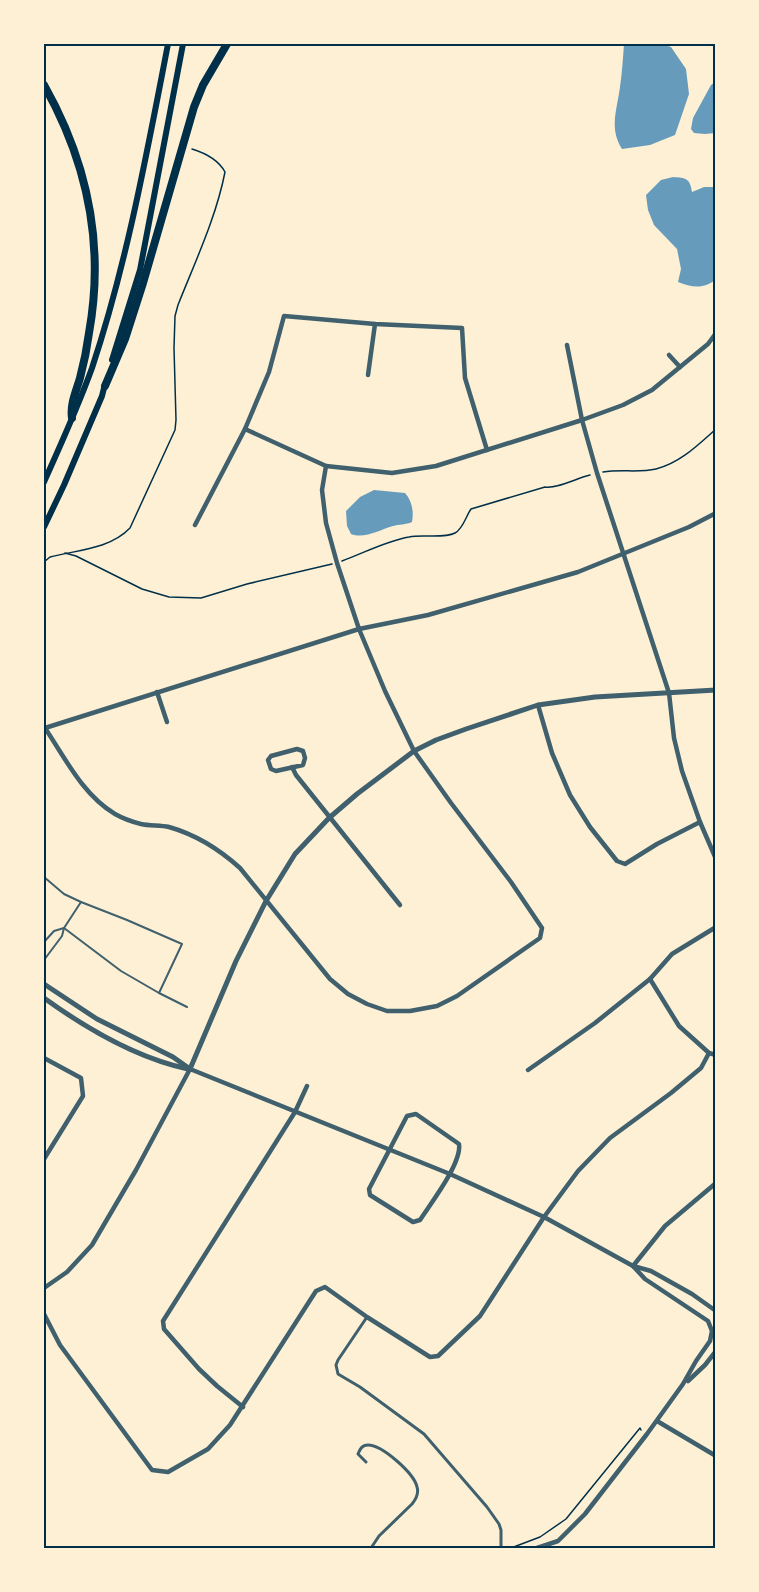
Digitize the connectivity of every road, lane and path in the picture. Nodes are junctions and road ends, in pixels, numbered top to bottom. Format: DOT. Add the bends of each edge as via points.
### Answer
graph roads {
  1 [pos="168,44"];
  2 [pos="183,44"];
  3 [pos="227,44"];
  4 [pos="44,85"];
  5 [pos="188,148"];
  6 [pos="375,324"];
  7 [pos="716,333"];
  8 [pos="567,345"];
  9 [pos="669,355"];
  10 [pos="680,367"];
  11 [pos="368,375"];
  12 [pos="105,386"];
  13 [pos="72,418"];
  14 [pos="582,420"];
  15 [pos="245,429"];
  16 [pos="716,429"];
  17 [pos="488,450"];
  18 [pos="326,466"];
  19 [pos="597,473"];
  20 [pos="44,482"];
  21 [pos="716,513"];
  22 [pos="195,525"];
  23 [pos="44,526"];
  24 [pos="623,553"];
  25 [pos="44,562"];
  26 [pos="359,629"];
  27 [pos="716,690"];
  28 [pos="157,692"];
  29 [pos="669,693"];
  30 [pos="538,705"];
  31 [pos="167,722"];
  32 [pos="44,729"];
  33 [pos="414,751"];
  34 [pos="292,767"];
  35 [pos="329,818"];
  36 [pos="700,822"];
  37 [pos="716,859"];
  38 [pos="44,877"];
  39 [pos="266,901"];
  40 [pos="81,902"];
  41 [pos="400,905"];
  42 [pos="716,927"];
  43 [pos="64,928"];
  44 [pos="44,942"];
  45 [pos="44,960"];
  46 [pos="650,979"];
  47 [pos="44,984"];
  48 [pos="159,993"];
  49 [pos="44,998"];
  50 [pos="187,1007"];
  51 [pos="709,1053"];
  52 [pos="716,1055"];
  53 [pos="44,1058"];
  54 [pos="190,1070"];
  55 [pos="528,1070"];
  56 [pos="307,1086"];
  57 [pos="295,1112"];
  58 [pos="390,1150"];
  59 [pos="44,1159"];
  60 [pos="450,1174"];
  61 [pos="716,1183"];
  62 [pos="544,1218"];
  63 [pos="633,1266"];
  64 [pos="44,1288"];
  65 [pos="716,1311"];
  66 [pos="44,1314"];
  67 [pos="367,1317"];
  68 [pos="714,1331"];
  69 [pos="716,1351"];
  70 [pos="683,1384"];
  71 [pos="243,1407"];
  72 [pos="657,1420"];
  73 [pos="647,1434"];
  74 [pos="716,1456"];
  75 [pos="366,1462"];
  76 [pos="558,1541"];
  77 [pos="371,1548"];
  78 [pos="501,1548"];
  79 [pos="511,1548"];
  80 [pos="537,1548"];
  81 [pos="560,1548"];
  1 -- 13 [label="main road" via="120,269 91,369"];
  2 -- 12 [label="main road" via="140,270"];
  3 -- 12 [label="highway" via="194,107 143,283"];
  4 -- 13 [label="highway" via="81,169 95,248 94,304 70,408"];
  5 -- 25 [label="path" via="215,160 225,172 175,316 176,420 172,439 124,534 105,544 50,557"];
  6 -- 11 [label="street"];
  6 -- 15 [label="street" via="284,316 269,372"];
  6 -- 17 [label="street" via="462,328 465,378"];
  7 -- 10 [label="street"];
  8 -- 14 [label="street"];
  9 -- 10 [label="street"];
  10 -- 14 [label="street" via="652,390"];
  12 -- 23 [label="main road"];
  13 -- 20 [label="main road"];
  14 -- 17 [label="street"];
  14 -- 19 [label="street"];
  15 -- 18 [label="street"];
  15 -- 22 [label="street"];
  16 -- 19 [label="path" via="681,458 656,469"];
  17 -- 18 [label="street" via="436,466 392,473"];
  18 -- 26 [label="street" via="322,490 326,523"];
  19 -- 24 [label="street"];
  21 -- 24 [label="street"];
  24 -- 26 [label="street" via="578,572 514,591"];
  24 -- 29 [label="street"];
  26 -- 28 [label="street"];
  26 -- 33 [label="street"];
  27 -- 29 [label="street"];
  28 -- 31 [label="street"];
  28 -- 32 [label="street"];
  29 -- 30 [label="street"];
  29 -- 36 [label="street" via="674,738"];
  30 -- 33 [label="street"];
  30 -- 36 [label="street" via="570,795 616,861 625,864"];
  32 -- 39 [label="street" via="94,797 116,814 141,824 168,827 200,838 240,868"];
  33 -- 35 [label="street"];
  33 -- 39 [label="street" via="542,928 540,938 437,1006 387,1011 348,994 330,979"];
  34 -- 34 [label="street" via="303,765 303,751 297,749 268,760 276,771"];
  34 -- 35 [label="street"];
  35 -- 39 [label="street" via="296,854"];
  35 -- 41 [label="street"];
  36 -- 37 [label="street"];
  38 -- 40 [label="lane"];
  39 -- 54 [label="street"];
  40 -- 43 [label="lane"];
  40 -- 48 [label="lane" via="182,944"];
  42 -- 46 [label="street" via="672,954"];
  43 -- 44 [label="lane" via="54,931"];
  43 -- 45 [label="lane"];
  43 -- 48 [label="lane" via="121,971"];
  46 -- 51 [label="street" via="679,1026"];
  46 -- 55 [label="street"];
  47 -- 54 [label="street" via="97,1019 173,1057"];
  48 -- 50 [label="lane"];
  49 -- 54 [label="street" via="98,1033 148,1057"];
  51 -- 52 [label="street"];
  51 -- 62 [label="street" via="701,1068 610,1138 578,1171"];
  53 -- 59 [label="street" via="81,1078 83,1095"];
  54 -- 57 [label="street"];
  54 -- 64 [label="street" via="93,1245 67,1272"];
  56 -- 57 [label="street"];
  57 -- 58 [label="street"];
  57 -- 71 [label="street" via="163,1321 164,1329 199,1368"];
  58 -- 60 [label="street"];
  58 -- 60 [label="street" via="407,1116 416,1114 459,1144 460,1152"];
  58 -- 60 [label="street" via="369,1189 370,1195 413,1222 420,1220"];
  60 -- 62 [label="street"];
  61 -- 63 [label="street" via="665,1226"];
  62 -- 63 [label="street"];
  62 -- 67 [label="street" via="480,1316 438,1356 430,1357"];
  63 -- 65 [label="street" via="651,1271"];
  63 -- 68 [label="street" via="645,1279 708,1321"];
  66 -- 71 [label="street" via="60,1345 152,1470 168,1472 208,1449"];
  67 -- 71 [label="street" via="325,1287 316,1292"];
  67 -- 78 [label="street" via="338,1360 338,1374 424,1434 499,1524"];
  68 -- 70 [label="street"];
  69 -- 70 [label="street"];
  70 -- 72 [label="street"];
  72 -- 73 [label="street"];
  72 -- 74 [label="street"];
  73 -- 76 [label="street" via="585,1514"];
  73 -- 79 [label="path" via="640,1428 566,1519 540,1537"];
  75 -- 77 [label="street" via="358,1454 363,1446 382,1450 411,1475 418,1493"];
  76 -- 80 [label="street"];
  76 -- 81 [label="street"];
}
